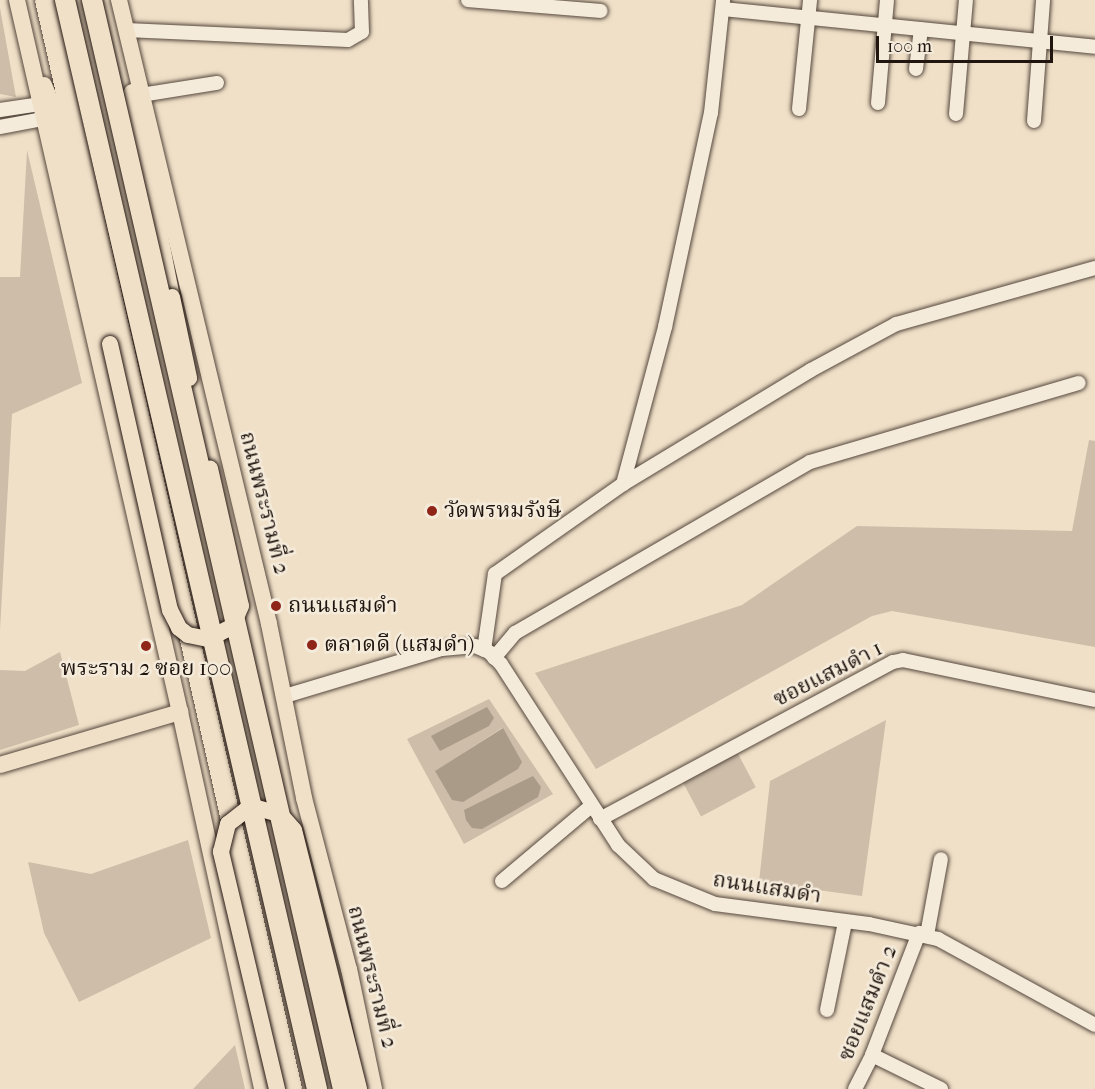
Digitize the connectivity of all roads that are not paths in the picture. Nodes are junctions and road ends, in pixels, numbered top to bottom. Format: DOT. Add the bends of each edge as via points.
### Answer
graph roads {
  1 [pos="17,0"];
  2 [pos="45,0"];
  3 [pos="65,0"];
  4 [pos="87,0"];
  5 [pos="92,0"];
  6 [pos="119,0"];
  7 [pos="361,0"];
  8 [pos="468,0"];
  9 [pos="810,0"];
  10 [pos="887,0"];
  11 [pos="966,0"];
  12 [pos="1043,0"];
  13 [pos="723,4"];
  14 [pos="601,11"];
  15 [pos="808,16"];
  16 [pos="885,25"];
  17 [pos="921,29"];
  18 [pos="126,32"];
  19 [pos="963,33"];
  20 [pos="1040,41"];
  21 [pos="1095,47"];
  22 [pos="28,48"];
  23 [pos="916,69"];
  24 [pos="217,83"];
  25 [pos="141,94"];
  26 [pos="878,103"];
  27 [pos="799,109"];
  28 [pos="0,110"];
  29 [pos="41,112"];
  30 [pos="956,114"];
  31 [pos="1034,121"];
  32 [pos="0,126"];
  33 [pos="1095,268"];
  34 [pos="1079,383"];
  35 [pos="623,484"];
  36 [pos="489,654"];
  37 [pos="285,696"];
  38 [pos="1095,700"];
  39 [pos="180,712"];
  40 [pos="0,765"];
  41 [pos="591,806"];
  42 [pos="600,819"];
  43 [pos="940,859"];
  44 [pos="502,881"];
  45 [pos="845,922"];
  46 [pos="923,934"];
  47 [pos="827,1010"];
  48 [pos="1095,1025"];
  49 [pos="872,1055"];
  50 [pos="262,1089"];
  51 [pos="277,1089"];
  52 [pos="292,1089"];
  53 [pos="317,1089"];
  54 [pos="338,1089"];
  55 [pos="343,1089"];
  56 [pos="359,1089"];
  57 [pos="374,1089"];
  58 [pos="855,1089"];
  59 [pos="941,1089"];
  1 -- 22 [label="main road"];
  2 -- 52 [label="highway"];
  3 -- 53 [label="highway, bridge"];
  4 -- 54 [label="highway"];
  5 -- 55 [label="highway, bridge"];
  6 -- 18 [label="main road, ถนนพระรามที่ 2"];
  7 -- 18 [label="street" via="362,32 348,40"];
  8 -- 14 [label="street"];
  9 -- 15 [label="street"];
  10 -- 16 [label="street"];
  11 -- 19 [label="street"];
  12 -- 20 [label="street"];
  13 -- 15 [label="street"];
  13 -- 35 [label="street" via="711,113 666,327"];
  15 -- 16 [label="street"];
  15 -- 27 [label="street"];
  16 -- 17 [label="street"];
  16 -- 26 [label="street"];
  17 -- 19 [label="street"];
  17 -- 23 [label="street"];
  18 -- 22 [label="main road, bridge" via="135,119 240,597 232,627 216,637 188,635 173,619 61,126"];
  18 -- 25 [label="main road, ถนนพระรามที่ 2"];
  19 -- 20 [label="street"];
  19 -- 30 [label="street"];
  20 -- 21 [label="street"];
  20 -- 31 [label="street"];
  22 -- 29 [label="main road"];
  24 -- 25 [label="street"];
  25 -- 37 [label="main road, ถนนพระรามที่ 2"];
  28 -- 29 [label="street"];
  29 -- 32 [label="street"];
  29 -- 39 [label="main road"];
  33 -- 35 [label="street" via="896,324 811,370"];
  34 -- 36 [label="street" via="810,462 514,633"];
  35 -- 36 [label="street" via="495,574"];
  36 -- 37 [label="street" via="459,645"];
  36 -- 41 [label="street, ถนนแสมดำ" via="518,687"];
  37 -- 57 [label="main road, ถนนพระรามที่ 2" via="304,798"];
  38 -- 42 [label="street, ซอยแสมดำ 1" via="903,660 893,662"];
  39 -- 40 [label="main road"];
  39 -- 50 [label="main road"];
  41 -- 42 [label="street, ถนนแสมดำ"];
  41 -- 44 [label="street"];
  42 -- 45 [label="street, ถนนแสมดำ" via="630,860 673,889 715,904"];
  43 -- 46 [label="street, ซอยแสมดำ 2"];
  45 -- 46 [label="street, ถนนแสมดำ"];
  45 -- 47 [label="street"];
  46 -- 48 [label="street, ถนนแสมดำ"];
  46 -- 49 [label="street, ซอยแสมดำ 2"];
  49 -- 58 [label="street, ซอยแสมดำ 2"];
  49 -- 59 [label="street"];
  51 -- 56 [label="main road, bridge" via="221,852 228,824 246,810 257,808 280,814 294,830"];
}
